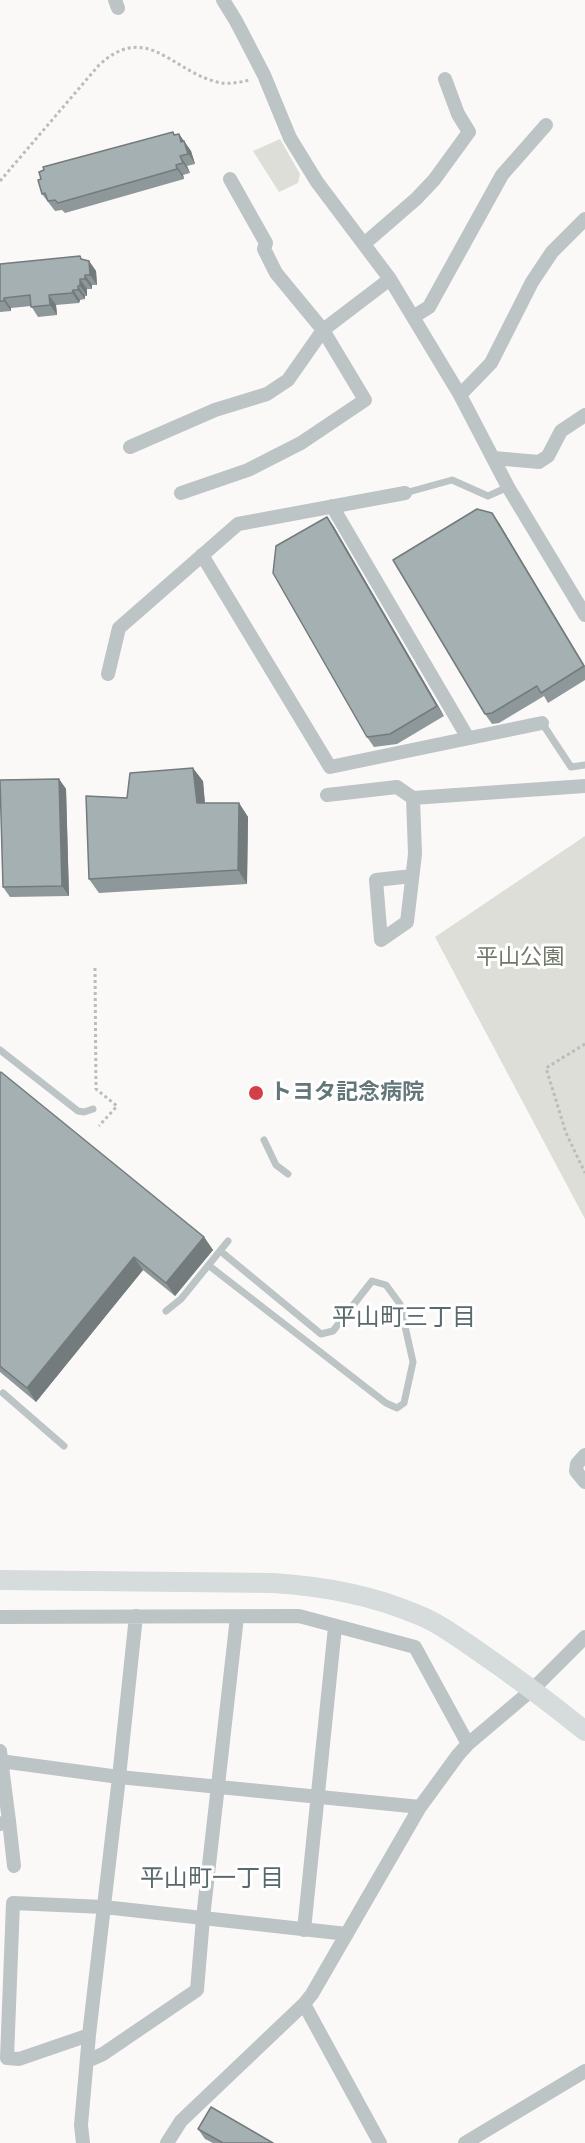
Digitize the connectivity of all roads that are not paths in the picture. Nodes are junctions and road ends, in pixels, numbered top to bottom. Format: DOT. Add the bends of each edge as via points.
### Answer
graph roads {
  1 [pos="223,0"];
  2 [pos="445,79"];
  3 [pos="546,125"];
  4 [pos="230,179"];
  5 [pos="585,219"];
  6 [pos="364,244"];
  7 [pos="390,279"];
  8 [pos="413,317"];
  9 [pos="323,330"];
  10 [pos="460,395"];
  11 [pos="585,416"];
  12 [pos="129,447"];
  13 [pos="494,458"];
  14 [pos="508,488"];
  15 [pos="405,493"];
  16 [pos="182,494"];
  17 [pos="332,506"];
  18 [pos="202,555"];
  19 [pos="585,615"];
  20 [pos="108,674"];
  21 [pos="542,723"];
  22 [pos="468,738"];
  23 [pos="585,765"];
  24 [pos="585,786"];
  25 [pos="327,795"];
  26 [pos="413,798"];
  27 [pos="412,876"];
  28 [pos="0,1050"];
  29 [pos="93,1109"];
  30 [pos="264,1140"];
  31 [pos="288,1174"];
  32 [pos="228,1241"];
  33 [pos="224,1254"];
  34 [pos="212,1268"];
  35 [pos="166,1311"];
  36 [pos="3,1393"];
  37 [pos="64,1446"];
  38 [pos="585,1455"];
  39 [pos="585,1482"];
  40 [pos="0,1580"];
  41 [pos="136,1616"];
  42 [pos="0,1617"];
  43 [pos="237,1617"];
  44 [pos="335,1627"];
  45 [pos="585,1637"];
  46 [pos="533,1689"];
  47 [pos="585,1731"];
  48 [pos="468,1744"];
  49 [pos="0,1751"];
  50 [pos="0,1761"];
  51 [pos="119,1777"];
  52 [pos="218,1786"];
  53 [pos="318,1796"];
  54 [pos="420,1807"];
  55 [pos="4,1823"];
  56 [pos="14,1866"];
  57 [pos="104,1907"];
  58 [pos="203,1918"];
  59 [pos="304,1930"];
  60 [pos="347,1934"];
  61 [pos="304,2004"];
  62 [pos="89,2035"];
  63 [pos="87,2061"];
  64 [pos="585,2071"];
  65 [pos="83,2143"];
  66 [pos="167,2143"];
  67 [pos="380,2143"];
  68 [pos="465,2143"];
  1 -- 6 [label="street" via="264,75 290,138 316,182"];
  2 -- 6 [label="street" via="469,132 434,180"];
  3 -- 8 [label="street" via="502,175 429,307"];
  4 -- 9 [label="street" via="259,228 276,273"];
  5 -- 10 [label="street" via="552,252 532,282 491,363"];
  6 -- 7 [label="street"];
  7 -- 8 [label="street"];
  7 -- 9 [label="street"];
  8 -- 10 [label="street"];
  9 -- 12 [label="street" via="288,380 267,394 215,410"];
  9 -- 16 [label="street" via="365,400 248,470"];
  10 -- 13 [label="street"];
  11 -- 13 [label="street" via="561,431 548,456 539,462"];
  13 -- 14 [label="street"];
  14 -- 15 [label="lane" via="488,496 452,480"];
  14 -- 19 [label="street"];
  15 -- 17 [label="street"];
  17 -- 18 [label="street" via="238,524"];
  17 -- 22 [label="street"];
  18 -- 20 [label="street" via="119,628"];
  18 -- 22 [label="street" via="330,767"];
  21 -- 22 [label="street"];
  21 -- 23 [label="lane" via="571,767"];
  24 -- 26 [label="street"];
  25 -- 26 [label="street" via="397,788"];
  26 -- 27 [label="street"];
  27 -- 27 [label="street" via="407,922 381,940 376,880"];
  28 -- 29 [label="lane" via="78,1111"];
  30 -- 31 [label="lane" via="276,1165"];
  32 -- 35 [label="lane" via="181,1299"];
  33 -- 34 [label="lane" via="321,1334 333,1331 372,1281 386,1285 400,1304 413,1362 404,1403 397,1408 386,1403"];
  36 -- 37 [label="lane"];
  38 -- 39 [label="street" via="576,1472"];
  40 -- 46 [label="street" via="273,1583 374,1599 417,1614 451,1633"];
  41 -- 42 [label="street"];
  41 -- 43 [label="street"];
  41 -- 51 [label="street"];
  43 -- 44 [label="street" via="299,1616"];
  43 -- 52 [label="street"];
  44 -- 48 [label="street" via="415,1647"];
  44 -- 53 [label="street"];
  45 -- 46 [label="street"];
  46 -- 47 [label="street"];
  46 -- 48 [label="street"];
  48 -- 54 [label="street"];
  49 -- 50 [label="street"];
  50 -- 51 [label="street"];
  50 -- 55 [label="street"];
  51 -- 52 [label="street"];
  51 -- 57 [label="street"];
  52 -- 53 [label="street"];
  52 -- 58 [label="street"];
  53 -- 54 [label="street"];
  53 -- 59 [label="street"];
  54 -- 60 [label="street"];
  55 -- 56 [label="street"];
  57 -- 58 [label="street"];
  57 -- 62 [label="street"];
  57 -- 62 [label="street" via="13,1903 7,2058 19,2059"];
  58 -- 59 [label="street"];
  58 -- 63 [label="street" via="197,1990"];
  59 -- 60 [label="street"];
  60 -- 61 [label="street"];
  61 -- 66 [label="street" via="181,2121"];
  61 -- 67 [label="street"];
  62 -- 63 [label="street"];
  63 -- 65 [label="street"];
  64 -- 68 [label="street"];
}
